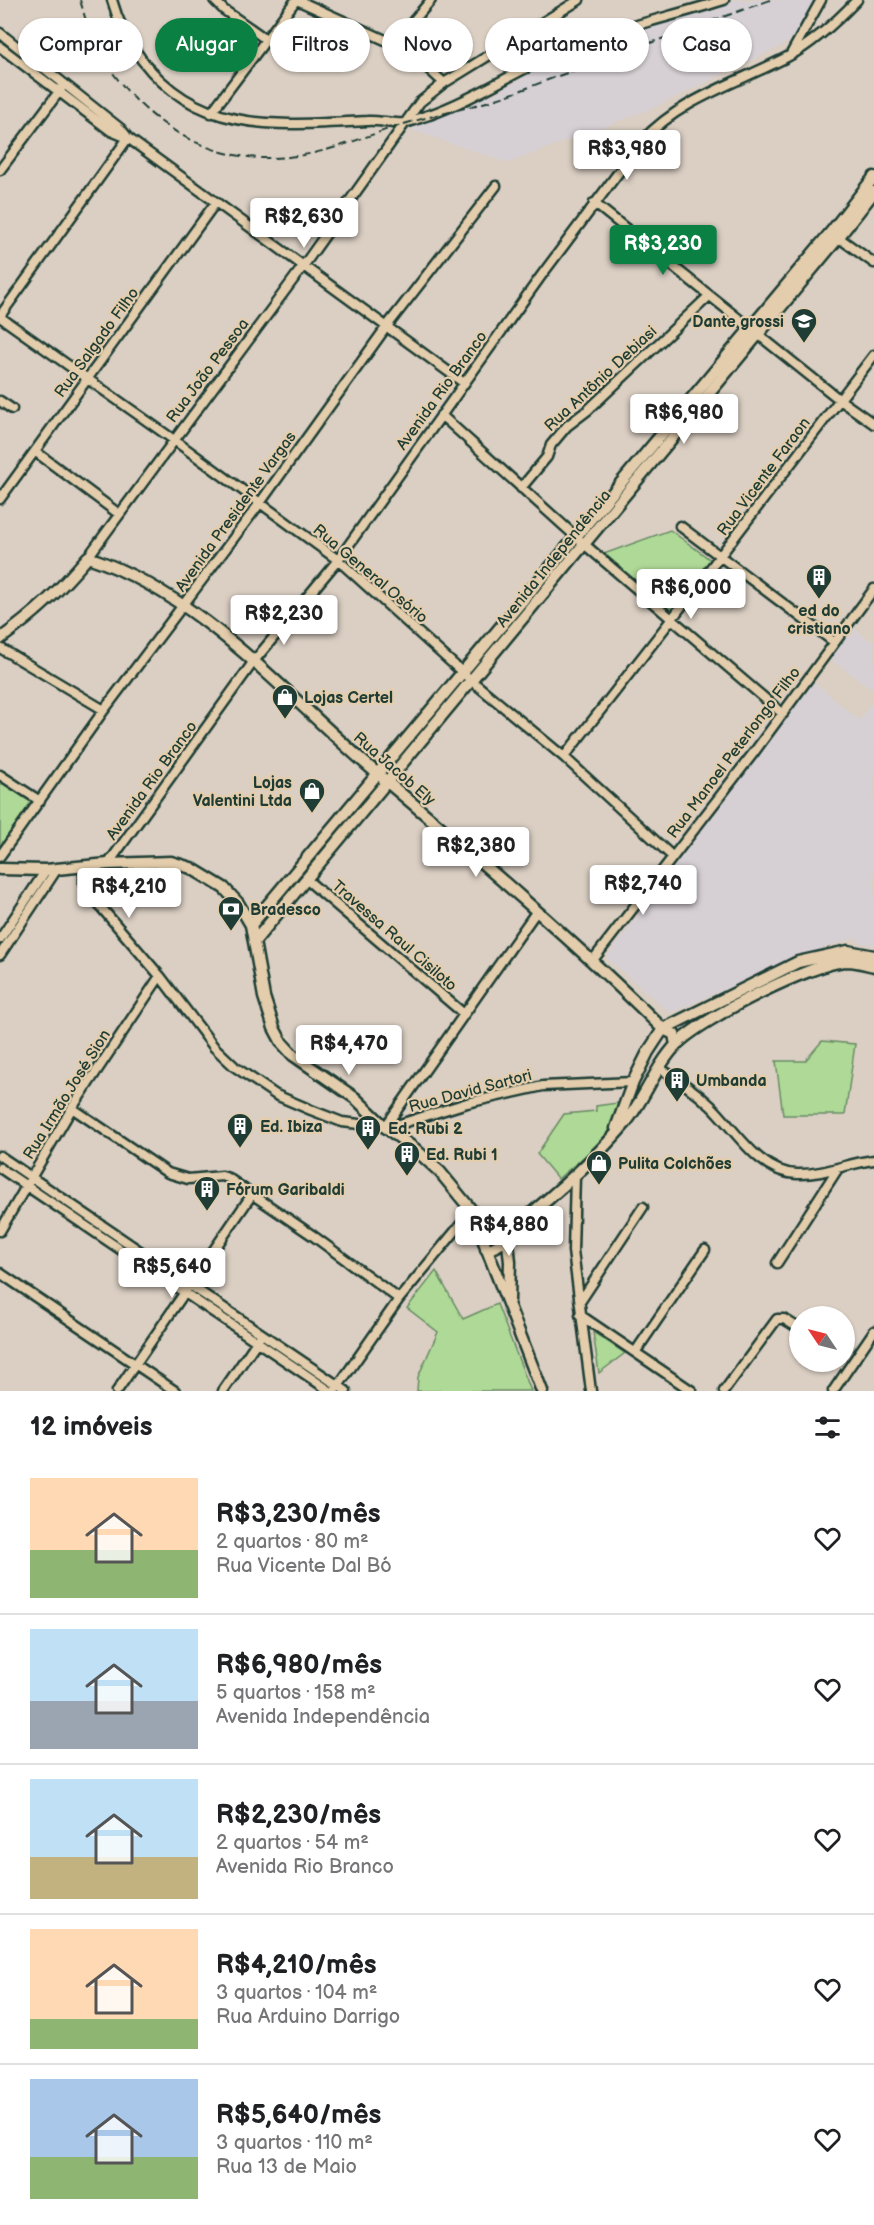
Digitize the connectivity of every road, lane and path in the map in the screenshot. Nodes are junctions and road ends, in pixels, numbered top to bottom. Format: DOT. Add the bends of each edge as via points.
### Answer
graph roads {
  1 [pos="112,0"];
  2 [pos="214,0"];
  3 [pos="296,0"];
  4 [pos="430,0"];
  5 [pos="579,0"];
  6 [pos="724,0"];
  7 [pos="821,0"];
  8 [pos="857,0"];
  9 [pos="415,18"];
  10 [pos="0,33"];
  11 [pos="382,39"];
  12 [pos="267,40"];
  13 [pos="0,47"];
  14 [pos="791,55"];
  15 [pos="432,72"];
  16 [pos="65,83"];
  17 [pos="444,83"];
  18 [pos="58,92"];
  19 [pos="211,113"];
  20 [pos="404,123"];
  21 [pos="119,132"];
  22 [pos="128,138"];
  23 [pos="0,170"];
  24 [pos="874,177"];
  25 [pos="496,186"];
  26 [pos="874,192"];
  27 [pos="216,201"];
  28 [pos="594,203"];
  29 [pos="835,235"];
  30 [pos="874,262"];
  31 [pos="304,265"];
  32 [pos="709,296"];
  33 [pos="0,317"];
  34 [pos="387,326"];
  35 [pos="753,332"];
  36 [pos="874,355"];
  37 [pos="87,378"];
  38 [pos="464,383"];
  39 [pos="840,400"];
  40 [pos="0,401"];
  41 [pos="12,409"];
  42 [pos="441,415"];
  43 [pos="874,424"];
  44 [pos="174,440"];
  45 [pos="36,452"];
  46 [pos="521,488"];
  47 [pos="0,499"];
  48 [pos="260,503"];
  49 [pos="120,514"];
  50 [pos="680,526"];
  51 [pos="580,540"];
  52 [pos="88,556"];
  53 [pos="720,556"];
  54 [pos="338,560"];
  55 [pos="874,589"];
  56 [pos="184,605"];
  57 [pos="671,620"];
  58 [pos="0,639"];
  59 [pos="834,642"];
  60 [pos="0,648"];
  61 [pos="254,661"];
  62 [pos="463,672"];
  63 [pos="472,681"];
  64 [pos="104,710"];
  65 [pos="783,714"];
  66 [pos="564,757"];
  67 [pos="0,775"];
  68 [pos="383,778"];
  69 [pos="40,801"];
  70 [pos="0,856"];
  71 [pos="673,857"];
  72 [pos="108,864"];
  73 [pos="84,868"];
  74 [pos="0,869"];
  75 [pos="51,870"];
  76 [pos="306,879"];
  77 [pos="536,912"];
  78 [pos="251,925"];
  79 [pos="0,939"];
  80 [pos="254,942"];
  81 [pos="0,955"];
  82 [pos="874,956"];
  83 [pos="593,960"];
  84 [pos="874,966"];
  85 [pos="160,976"];
  86 [pos="464,1014"];
  87 [pos="663,1029"];
  88 [pos="676,1045"];
  89 [pos="648,1052"];
  90 [pos="659,1068"];
  91 [pos="633,1082"];
  92 [pos="72,1108"];
  93 [pos="386,1128"];
  94 [pos="614,1135"];
  95 [pos="0,1156"];
  96 [pos="874,1160"];
  97 [pos="0,1168"];
  98 [pos="837,1170"];
  99 [pos="575,1174"];
  100 [pos="32,1177"];
  101 [pos="27,1187"];
  102 [pos="253,1193"];
  103 [pos="643,1207"];
  104 [pos="472,1211"];
  105 [pos="0,1231"];
  106 [pos="507,1232"];
  107 [pos="484,1244"];
  108 [pos="705,1250"];
  109 [pos="141,1257"];
  110 [pos="777,1263"];
  111 [pos="0,1273"];
  112 [pos="187,1288"];
  113 [pos="399,1299"];
  114 [pos="580,1302"];
  115 [pos="509,1305"];
  116 [pos="580,1315"];
  117 [pos="789,1322"];
  118 [pos="874,1331"];
  119 [pos="263,1333"];
  120 [pos="257,1341"];
  121 [pos="636,1351"];
  122 [pos="855,1354"];
  123 [pos="135,1365"];
  124 [pos="843,1372"];
  125 [pos="337,1390"];
  126 [pos="117,1391"];
  127 [pos="175,1391"];
  128 [pos="222,1391"];
  129 [pos="542,1391"];
  130 [pos="591,1391"];
  131 [pos="692,1391"];
  132 [pos="724,1391"];
  133 [pos="833,1391"];
  1 -- 19 [label="street" via="129,43 157,79 186,101"];
  2 -- 12 [label="street"];
  3 -- 11 [label="street"];
  3 -- 12 [label="street"];
  4 -- 9 [label="street"];
  5 -- 17 [label="street, Rua João Pessoa"];
  6 -- 20 [label="street" via="640,22 562,50 453,106"];
  7 -- 14 [label="street"];
  8 -- 14 [label="street, Avenida Rio Branco"];
  10 -- 16 [label="street"];
  12 -- 19 [label="street"];
  13 -- 18 [label="street"];
  14 -- 28 [label="street, Avenida Rio Branco" via="668,116 642,141"];
  15 -- 17 [label="street"];
  16 -- 18 [label="street"];
  16 -- 21 [label="street"];
  17 -- 20 [label="street, Rua João Pessoa" via="420,102"];
  18 -- 21 [label="street"];
  18 -- 23 [label="street"];
  19 -- 20 [label="street" via="272,124 370,120"];
  20 -- 31 [label="street, Rua João Pessoa"];
  21 -- 22 [label="street"];
  22 -- 27 [label="street"];
  22 -- 33 [label="street"];
  24 -- 29 [label="main road, Avenida Independência"];
  25 -- 34 [label="street, Avenida Presidente Vargas"];
  26 -- 29 [label="main road, Avenida Independência"];
  27 -- 31 [label="street"];
  27 -- 37 [label="street, Rua Salgado Filho"];
  28 -- 32 [label="street"];
  28 -- 38 [label="street, Avenida Rio Branco"];
  29 -- 30 [label="street"];
  29 -- 35 [label="main road, Avenida Independência"];
  31 -- 34 [label="street"];
  31 -- 44 [label="street, Rua João Pessoa"];
  32 -- 35 [label="street"];
  32 -- 46 [label="street, Rua Antônio Debiasi" via="567,426"];
  33 -- 37 [label="street, Rua General Osório"];
  34 -- 38 [label="street"];
  34 -- 48 [label="street, Avenida Presidente Vargas"];
  35 -- 39 [label="street"];
  35 -- 51 [label="main road, Avenida Independência"];
  36 -- 39 [label="street, Rua Vicente Faraon"];
  37 -- 44 [label="street, Rua General Osório"];
  37 -- 45 [label="street, Rua Salgado Filho"];
  38 -- 42 [label="street, Avenida Rio Branco"];
  39 -- 43 [label="street"];
  39 -- 53 [label="street, Rua Vicente Faraon"];
  40 -- 41 [label="street"];
  42 -- 46 [label="street"];
  42 -- 54 [label="street, Avenida Rio Branco"];
  44 -- 48 [label="street, Rua General Osório"];
  44 -- 49 [label="street, Rua João Pessoa"];
  45 -- 47 [label="street, Rua Salgado Filho"];
  45 -- 49 [label="street"];
  46 -- 51 [label="street"];
  48 -- 54 [label="street, Rua General Osório"];
  48 -- 56 [label="street, Avenida Presidente Vargas"];
  49 -- 52 [label="street, Rua João Pessoa"];
  50 -- 53 [label="street"];
  51 -- 57 [label="street"];
  51 -- 62 [label="main road, Avenida Independência"];
  51 -- 63 [label="main road, Avenida Independência"];
  52 -- 56 [label="main road, Rua Jacob Ely" via="119,567"];
  52 -- 58 [label="main road, Rua João Pessoa" via="58,592"];
  53 -- 57 [label="street, Rua Vicente Faraon"];
  53 -- 59 [label="street"];
  54 -- 61 [label="street, Avenida Rio Branco"];
  54 -- 62 [label="street, Rua General Osório"];
  55 -- 59 [label="street, Rua Manoel Peterlongo Filho"];
  56 -- 61 [label="main road, Rua Jacob Ely"];
  56 -- 64 [label="street, Avenida Presidente Vargas"];
  57 -- 65 [label="street"];
  57 -- 66 [label="street, Rua Vicente Faraon"];
  59 -- 65 [label="street, Rua Manoel Peterlongo Filho"];
  60 -- 64 [label="street"];
  61 -- 68 [label="main road, Rua Jacob Ely"];
  61 -- 72 [label="street, Avenida Rio Branco"];
  62 -- 63 [label="street, Rua General Osório"];
  62 -- 68 [label="main road, Avenida Independência"];
  63 -- 66 [label="street, Rua General Osório"];
  63 -- 68 [label="main road, Avenida Independência"];
  64 -- 69 [label="street, Avenida Presidente Vargas"];
  65 -- 71 [label="street, Rua Manoel Peterlongo Filho"];
  66 -- 71 [label="street, Rua General Osório"];
  67 -- 69 [label="street"];
  68 -- 76 [label="main road, Avenida Independência"];
  68 -- 77 [label="main road, Rua Jacob Ely"];
  68 -- 78 [label="main road, Avenida Independência"];
  69 -- 70 [label="street, Avenida Presidente Vargas"];
  71 -- 83 [label="street, Rua Manoel Peterlongo Filho"];
  72 -- 73 [label="main road"];
  72 -- 78 [label="main road" via="171,862 191,868 224,888"];
  73 -- 75 [label="main road"];
  73 -- 85 [label="street" via="87,891"];
  74 -- 75 [label="main road"];
  75 -- 79 [label="street"];
  75 -- 81 [label="street"];
  76 -- 80 [label="main road, Avenida Independência"];
  76 -- 86 [label="street, Travessa Raul Cisiloto"];
  77 -- 83 [label="main road, Rua Jacob Ely"];
  77 -- 86 [label="street"];
  78 -- 80 [label="main road"];
  80 -- 93 [label="main road" via="264,997 282,1043 355,1098"];
  82 -- 87 [label="main road" via="848,951 798,962"];
  83 -- 87 [label="main road, Rua Jacob Ely"];
  84 -- 88 [label="main road" via="847,961 813,970 711,1018"];
  85 -- 92 [label="street, Rua Irmão José Sion"];
  85 -- 93 [label="street" via="235,1067 276,1095 342,1122"];
  86 -- 93 [label="street"];
  87 -- 88 [label="main road, Rua Jacob Ely" via="674,1034"];
  87 -- 89 [label="main road"];
  88 -- 90 [label="main road"];
  89 -- 90 [label="main road" via="649,1063"];
  89 -- 91 [label="main road"];
  90 -- 94 [label="main road"];
  90 -- 98 [label="street" via="705,1100 753,1153 775,1168 793,1174"];
  91 -- 93 [label="street, Rua David Sartori" via="543,1086 467,1103"];
  91 -- 94 [label="main road"];
  92 -- 100 [label="street, Rua Irmão José Sion"];
  92 -- 102 [label="street" via="174,1175 188,1179 222,1176"];
  93 -- 104 [label="main road" via="440,1172"];
  94 -- 99 [label="main road"];
  95 -- 100 [label="street"];
  96 -- 98 [label="street"];
  97 -- 101 [label="street"];
  98 -- 110 [label="street"];
  99 -- 106 [label="main road"];
  99 -- 114 [label="street" via="573,1251"];
  100 -- 101 [label="street, Rua Irmão José Sion"];
  100 -- 109 [label="street"];
  101 -- 105 [label="street, Rua Irmão José Sion"];
  101 -- 109 [label="street"];
  102 -- 112 [label="street"];
  102 -- 113 [label="street"];
  103 -- 114 [label="street"];
  104 -- 106 [label="main road"];
  104 -- 107 [label="main road"];
  104 -- 113 [label="street"];
  106 -- 107 [label="main road" via="496,1228 487,1234"];
  106 -- 115 [label="main road"];
  107 -- 115 [label="main road"];
  108 -- 121 [label="street"];
  109 -- 112 [label="street"];
  111 -- 123 [label="street"];
  112 -- 119 [label="street"];
  112 -- 120 [label="street"];
  112 -- 123 [label="street"];
  113 -- 125 [label="street"];
  114 -- 116 [label="street"];
  115 -- 129 [label="main road"];
  116 -- 121 [label="street"];
  116 -- 130 [label="street"];
  117 -- 132 [label="street" via="777,1318"];
  118 -- 122 [label="street"];
  119 -- 120 [label="street"];
  119 -- 125 [label="street"];
  120 -- 125 [label="street"];
  120 -- 128 [label="street"];
  121 -- 131 [label="street"];
  123 -- 126 [label="street"];
  123 -- 127 [label="street"];
  124 -- 133 [label="street"];
}
